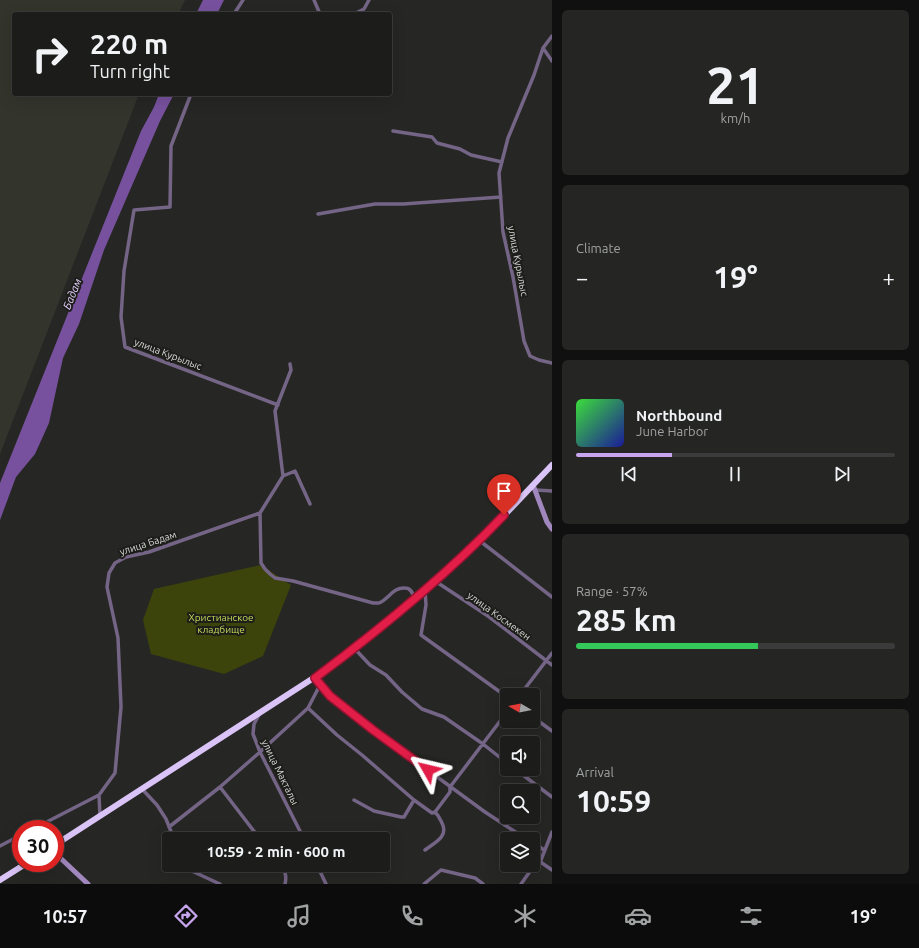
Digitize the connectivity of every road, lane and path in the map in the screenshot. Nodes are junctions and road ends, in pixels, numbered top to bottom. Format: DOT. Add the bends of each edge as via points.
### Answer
graph roads {
  1 [pos="243,0"];
  2 [pos="314,0"];
  3 [pos="369,0"];
  4 [pos="235,12"];
  5 [pos="319,12"];
  6 [pos="358,12"];
  7 [pos="552,36"];
  8 [pos="543,48"];
  9 [pos="552,61"];
  10 [pos="190,96"];
  11 [pos="394,131"];
  12 [pos="502,162"];
  13 [pos="501,197"];
  14 [pos="318,214"];
  15 [pos="552,363"];
  16 [pos="290,364"];
  17 [pos="278,405"];
  18 [pos="552,465"];
  19 [pos="283,476"];
  20 [pos="535,487"];
  21 [pos="552,491"];
  22 [pos="310,504"];
  23 [pos="260,513"];
  24 [pos="552,529"];
  25 [pos="480,541"];
  26 [pos="435,580"];
  27 [pos="426,590"];
  28 [pos="552,597"];
  29 [pos="414,599"];
  30 [pos="354,648"];
  31 [pos="552,653"];
  32 [pos="546,661"];
  33 [pos="552,665"];
  34 [pos="315,678"];
  35 [pos="320,685"];
  36 [pos="525,688"];
  37 [pos="500,692"];
  38 [pos="308,708"];
  39 [pos="260,712"];
  40 [pos="500,721"];
  41 [pos="540,722"];
  42 [pos="552,731"];
  43 [pos="483,744"];
  44 [pos="260,752"];
  45 [pos="500,757"];
  46 [pos="524,776"];
  47 [pos="220,787"];
  48 [pos="450,787"];
  49 [pos="142,789"];
  50 [pos="99,795"];
  51 [pos="552,797"];
  52 [pos="354,800"];
  53 [pos="414,800"];
  54 [pos="435,812"];
  55 [pos="100,816"];
  56 [pos="50,820"];
  57 [pos="169,827"];
  58 [pos="171,832"];
  59 [pos="255,832"];
  60 [pos="300,832"];
  61 [pos="515,832"];
  62 [pos="552,832"];
  63 [pos="64,839"];
  64 [pos="12,840"];
  65 [pos="0,846"];
  66 [pos="540,847"];
  67 [pos="425,850"];
  68 [pos="544,850"];
  69 [pos="540,860"];
  70 [pos="64,861"];
  71 [pos="540,862"];
  72 [pos="552,870"];
  73 [pos="13,872"];
  74 [pos="194,872"];
  75 [pos="286,872"];
  76 [pos="320,872"];
  77 [pos="530,872"];
  78 [pos="0,880"];
  79 [pos="88,884"];
  80 [pos="220,884"];
  81 [pos="285,884"];
  82 [pos="326,884"];
  83 [pos="424,884"];
  84 [pos="482,884"];
  85 [pos="522,884"];
  1 -- 4 [label="street"];
  2 -- 5 [label="street"];
  3 -- 6 [label="street" via="364,9"];
  7 -- 8 [label="street, улица Курылыс"];
  8 -- 9 [label="street"];
  8 -- 12 [label="street, улица Курылыс" via="508,138"];
  10 -- 17 [label="street, улица Курылыс" via="171,146 170,207 134,210 124,271 122,317 125,347"];
  11 -- 12 [label="street" via="432,137 437,143"];
  12 -- 13 [label="street, улица Курылыс" via="499,173"];
  13 -- 14 [label="street" via="375,204"];
  13 -- 15 [label="street, улица Курылыс" via="503,232 524,341 530,356"];
  16 -- 17 [label="street" via="291,370"];
  17 -- 19 [label="street" via="275,411"];
  18 -- 20 [label="highway"];
  19 -- 22 [label="street" via="295,471"];
  19 -- 23 [label="street"];
  20 -- 21 [label="street"];
  20 -- 24 [label="street" via="547,522"];
  20 -- 25 [label="highway"];
  23 -- 29 [label="street" via="261,563 276,578 373,603 379,603 398,588 410,589"];
  23 -- 50 [label="street, улица Бадам" via="149,552 126,557 115,563 109,573 107,587 118,638 121,707 115,773"];
  25 -- 26 [label="highway"];
  25 -- 28 [label="street"];
  26 -- 27 [label="highway"];
  26 -- 32 [label="street, улица Космекен" via="488,616"];
  27 -- 29 [label="highway"];
  27 -- 37 [label="street" via="421,635"];
  29 -- 30 [label="highway"];
  30 -- 34 [label="highway"];
  30 -- 43 [label="street" via="422,709 444,717"];
  31 -- 32 [label="street"];
  32 -- 33 [label="street, улица Космекен"];
  32 -- 36 [label="street"];
  34 -- 35 [label="street"];
  34 -- 39 [label="highway"];
  35 -- 38 [label="street"];
  35 -- 48 [label="street" via="373,730"];
  38 -- 44 [label="street"];
  38 -- 53 [label="street"];
  39 -- 44 [label="street, улица Макталы" via="254,724 253,734"];
  39 -- 49 [label="highway"];
  40 -- 43 [label="street"];
  41 -- 42 [label="street"];
  43 -- 45 [label="street"];
  43 -- 48 [label="street"];
  44 -- 47 [label="street"];
  44 -- 60 [label="street, улица Макталы"];
  46 -- 51 [label="street"];
  47 -- 57 [label="street"];
  47 -- 59 [label="street"];
  48 -- 54 [label="street" via="450,792"];
  48 -- 61 [label="street"];
  49 -- 55 [label="highway"];
  49 -- 57 [label="street" via="157,805"];
  50 -- 55 [label="street"];
  50 -- 56 [label="street"];
  52 -- 53 [label="street" via="374,811 401,818"];
  53 -- 54 [label="street" via="423,808"];
  54 -- 67 [label="street" via="445,828 444,832 442,837"];
  55 -- 63 [label="highway"];
  57 -- 58 [label="street"];
  62 -- 68 [label="street"];
  64 -- 65 [label="street"];
  66 -- 68 [label="street"];
  68 -- 69 [label="street"];
  70 -- 79 [label="street"];
  71 -- 72 [label="street"];
  73 -- 78 [label="highway"];
  74 -- 80 [label="street"];
  75 -- 81 [label="street"];
  76 -- 82 [label="street"];
  77 -- 85 [label="street"];
  83 -- 84 [label="street" via="440,870 475,878"];
}
